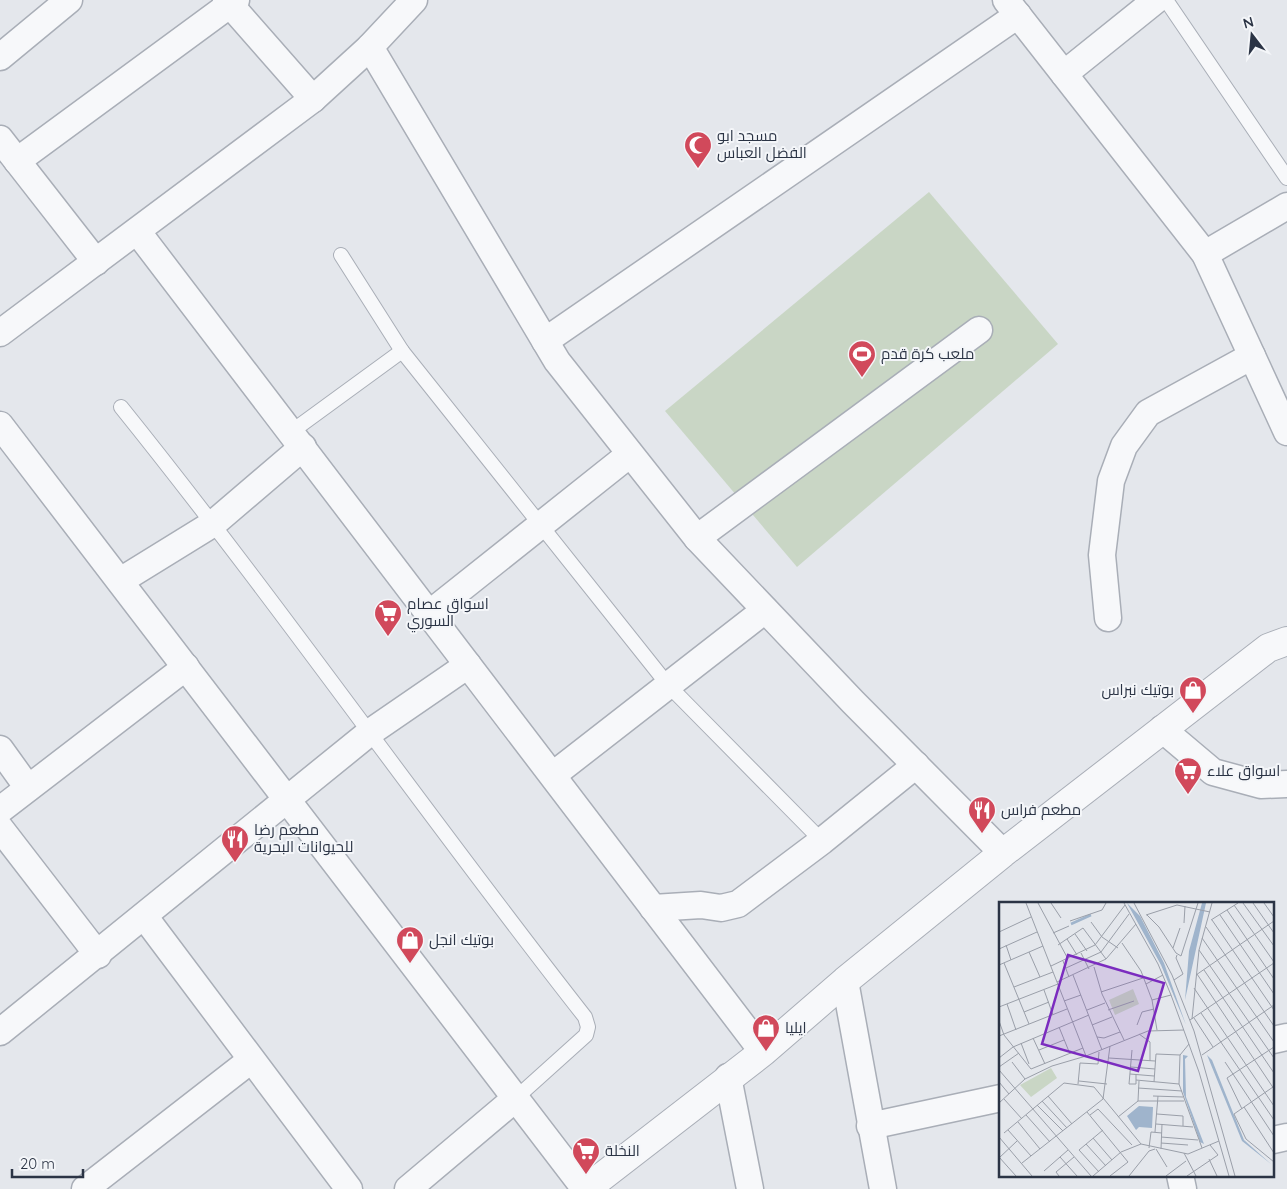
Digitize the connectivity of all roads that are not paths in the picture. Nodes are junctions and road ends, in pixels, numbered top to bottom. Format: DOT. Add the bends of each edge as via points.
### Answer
graph roads {
  1 [pos="69,0"];
  2 [pos="414,0"];
  3 [pos="1156,0"];
  4 [pos="1166,0"];
  5 [pos="231,2"];
  6 [pos="1012,8"];
  7 [pos="370,47"];
  8 [pos="3,49"];
  9 [pos="1064,74"];
  10 [pos="312,99"];
  11 [pos="0,139"];
  12 [pos="17,161"];
  13 [pos="1287,178"];
  14 [pos="1287,206"];
  15 [pos="137,231"];
  16 [pos="1205,254"];
  17 [pos="341,255"];
  18 [pos="96,262"];
  19 [pos="979,330"];
  20 [pos="0,333"];
  21 [pos="545,341"];
  22 [pos="402,351"];
  23 [pos="1252,356"];
  24 [pos="121,408"];
  25 [pos="0,425"];
  26 [pos="1287,432"];
  27 [pos="297,440"];
  28 [pos="630,454"];
  29 [pos="214,523"];
  30 [pos="539,526"];
  31 [pos="698,538"];
  32 [pos="120,581"];
  33 [pos="766,610"];
  34 [pos="429,614"];
  35 [pos="1108,618"];
  36 [pos="1287,641"];
  37 [pos="468,665"];
  38 [pos="186,667"];
  39 [pos="668,686"];
  40 [pos="1162,729"];
  41 [pos="369,733"];
  42 [pos="0,749"];
  43 [pos="916,765"];
  44 [pos="552,776"];
  45 [pos="1287,784"];
  46 [pos="28,788"];
  47 [pos="288,800"];
  48 [pos="0,810"];
  49 [pos="0,828"];
  50 [pos="822,842"];
  51 [pos="1003,853"];
  52 [pos="653,908"];
  53 [pos="144,916"];
  54 [pos="98,954"];
  55 [pos="845,981"];
  56 [pos="0,1032"];
  57 [pos="1287,1037"];
  58 [pos="1274,1040"];
  59 [pos="763,1052"];
  60 [pos="251,1060"];
  61 [pos="728,1077"];
  62 [pos="516,1098"];
  63 [pos="999,1098"];
  64 [pos="870,1126"];
  65 [pos="1287,1137"];
  66 [pos="1274,1140"];
  67 [pos="1180,1176"];
  68 [pos="85,1189"];
  69 [pos="349,1189"];
  70 [pos="408,1189"];
  71 [pos="586,1189"];
  72 [pos="750,1189"];
  73 [pos="883,1189"];
  74 [pos="1182,1189"];
  1 -- 8 [label="street"];
  2 -- 7 [label="street"];
  3 -- 9 [label="street"];
  4 -- 13 [label="lane"];
  5 -- 10 [label="street"];
  5 -- 12 [label="street"];
  6 -- 9 [label="street"];
  6 -- 21 [label="street"];
  7 -- 10 [label="street"];
  7 -- 21 [label="street"];
  9 -- 16 [label="street"];
  10 -- 15 [label="street"];
  11 -- 12 [label="street"];
  12 -- 18 [label="street"];
  14 -- 16 [label="street"];
  15 -- 18 [label="street"];
  15 -- 27 [label="street"];
  16 -- 23 [label="street"];
  17 -- 22 [label="lane"];
  18 -- 20 [label="street"];
  19 -- 31 [label="street"];
  21 -- 28 [label="street"];
  22 -- 27 [label="lane"];
  22 -- 30 [label="lane"];
  23 -- 26 [label="street"];
  23 -- 35 [label="street" via="1148,413 1124,446 1111,481 1102,555"];
  24 -- 29 [label="lane"];
  25 -- 32 [label="street"];
  27 -- 29 [label="street"];
  27 -- 34 [label="street"];
  28 -- 30 [label="street"];
  28 -- 31 [label="street"];
  29 -- 32 [label="street"];
  29 -- 41 [label="lane"];
  30 -- 34 [label="street"];
  30 -- 39 [label="lane"];
  31 -- 33 [label="street"];
  32 -- 38 [label="street"];
  33 -- 39 [label="street"];
  33 -- 43 [label="street"];
  34 -- 37 [label="street"];
  36 -- 40 [label="street" via="1268,648"];
  37 -- 41 [label="street"];
  37 -- 44 [label="street"];
  38 -- 46 [label="street"];
  38 -- 47 [label="street"];
  39 -- 44 [label="street"];
  39 -- 50 [label="lane"];
  40 -- 45 [label="street" via="1213,772 1261,785"];
  40 -- 51 [label="street"];
  41 -- 47 [label="street"];
  41 -- 62 [label="lane" via="585,1017 586,1035"];
  42 -- 46 [label="street"];
  43 -- 50 [label="street"];
  43 -- 51 [label="street"];
  44 -- 52 [label="street"];
  46 -- 48 [label="street"];
  47 -- 53 [label="street"];
  47 -- 62 [label="street"];
  49 -- 54 [label="street"];
  50 -- 52 [label="street" via="738,904 722,908 701,905"];
  51 -- 55 [label="street"];
  52 -- 59 [label="street"];
  53 -- 54 [label="street"];
  53 -- 60 [label="street"];
  54 -- 56 [label="street"];
  55 -- 59 [label="street"];
  55 -- 64 [label="street"];
  57 -- 58 [label="street"];
  59 -- 61 [label="street"];
  60 -- 68 [label="street"];
  60 -- 69 [label="street"];
  61 -- 71 [label="street"];
  61 -- 72 [label="street"];
  62 -- 70 [label="street"];
  62 -- 71 [label="street"];
  63 -- 64 [label="street"];
  64 -- 73 [label="street"];
  65 -- 66 [label="street"];
  67 -- 74 [label="street"];
}
